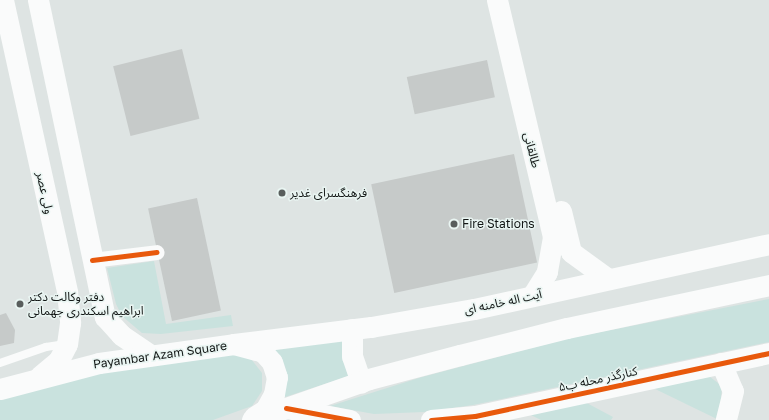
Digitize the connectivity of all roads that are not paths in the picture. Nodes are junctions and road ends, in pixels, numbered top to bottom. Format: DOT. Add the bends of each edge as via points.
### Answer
graph roads {
  1 [pos="3,0"];
  2 [pos="38,0"];
  3 [pos="497,0"];
  4 [pos="510,0"];
  5 [pos="769,244"];
  6 [pos="157,252"];
  7 [pos="92,260"];
  8 [pos="608,279"];
  9 [pos="769,285"];
  10 [pos="532,296"];
  11 [pos="352,329"];
  12 [pos="67,344"];
  13 [pos="234,344"];
  14 [pos="769,353"];
  15 [pos="151,355"];
  16 [pos="721,362"];
  17 [pos="0,363"];
  18 [pos="40,376"];
  19 [pos="362,382"];
  20 [pos="0,389"];
  21 [pos="286,408"];
  22 [pos="474,418"];
  23 [pos="251,420"];
  24 [pos="350,420"];
  25 [pos="431,420"];
  26 [pos="726,420"];
  1 -- 12 [label="main road, ولی عصر" via="67,292 70,323"];
  2 -- 7 [label="main road"];
  3 -- 10 [label="main road, طالقانی" via="553,237 547,272"];
  4 -- 8 [label="main road, طالقانی" via="571,252"];
  5 -- 8 [label="main road, آیت اله خامنه ای"];
  6 -- 7 [label="street"];
  7 -- 15 [label="main road" via="105,317 121,335"];
  8 -- 10 [label="main road, آیت اله خامنه ای"];
  9 -- 19 [label="main road" via="567,328"];
  10 -- 11 [label="main road, آیت اله خامنه ای" via="474,309"];
  11 -- 13 [label="main road, آیت اله خامنه ای"];
  11 -- 19 [label="main road" via="352,356"];
  12 -- 17 [label="lane" via="46,347"];
  12 -- 18 [label="main road, ولی عصر" via="59,360"];
  13 -- 15 [label="main road, Payambar Azam Square"];
  13 -- 23 [label="main road, Payambar Azam Square" via="263,352 272,362 276,377 274,394 265,410"];
  14 -- 16 [label="main road, کنارگذر محله ب۵"];
  15 -- 18 [label="main road, Payambar Azam Square"];
  16 -- 22 [label="main road, کنارگذر محله ب۵"];
  16 -- 26 [label="main road" via="733,391"];
  18 -- 20 [label="main road, Payambar Azam Square"];
  19 -- 21 [label="main road"];
  21 -- 23 [label="main road"];
  21 -- 24 [label="main road"];
  22 -- 25 [label="main road, کنارگذر محله ب۵"];
}
